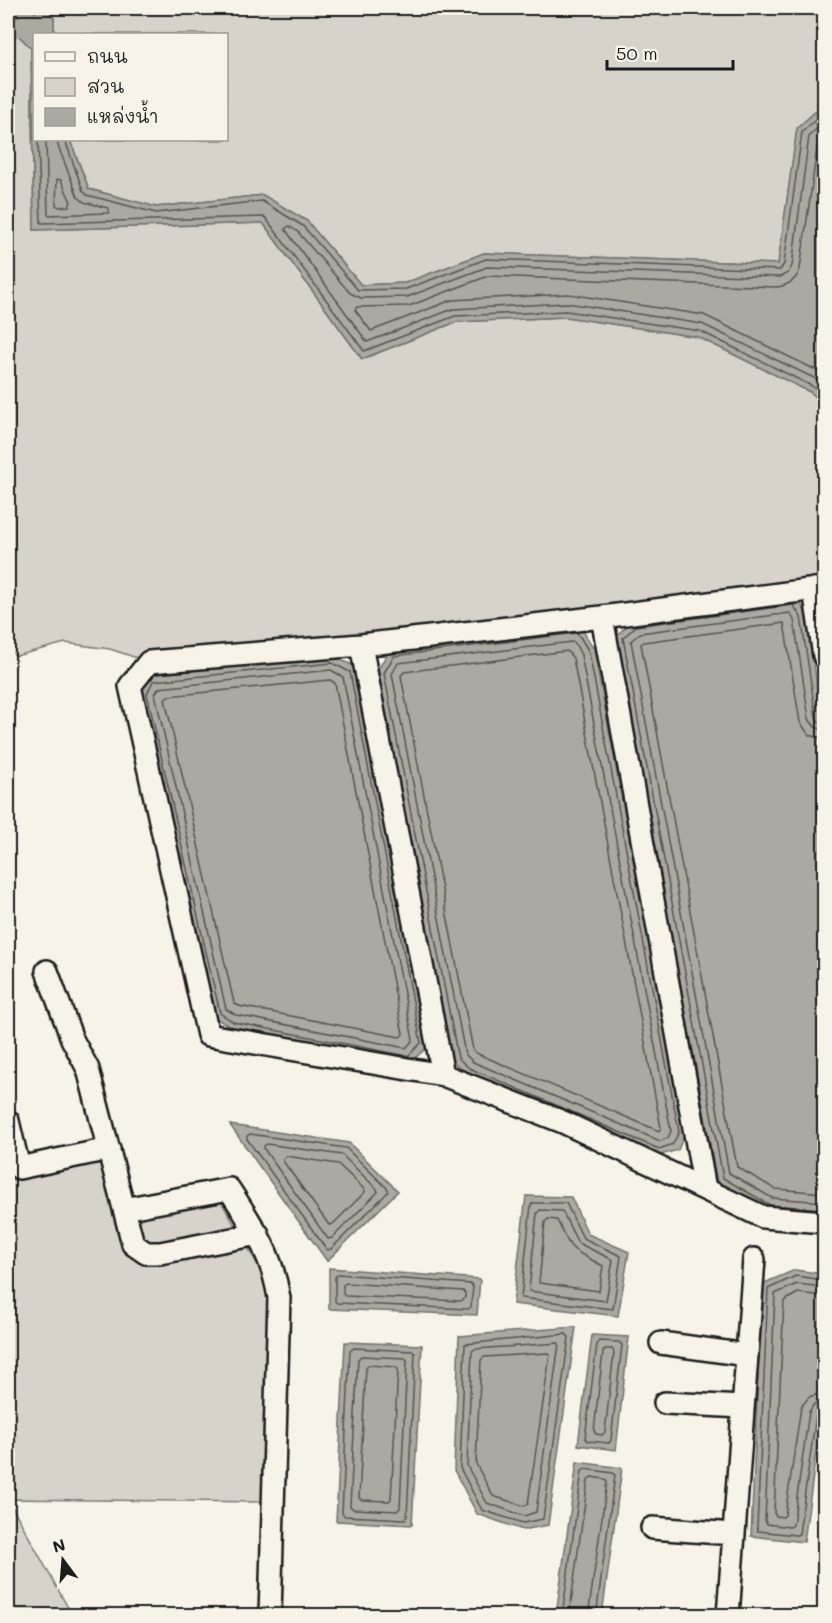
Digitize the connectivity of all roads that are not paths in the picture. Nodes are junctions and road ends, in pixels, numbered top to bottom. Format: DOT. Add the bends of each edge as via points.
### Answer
graph roads {
  1 [pos="819,589"];
  2 [pos="602,617"];
  3 [pos="362,645"];
  4 [pos="825,656"];
  5 [pos="47,971"];
  6 [pos="443,1075"];
  7 [pos="8,1121"];
  8 [pos="109,1149"];
  9 [pos="705,1189"];
  10 [pos="124,1209"];
  11 [pos="825,1222"];
  12 [pos="258,1234"];
  13 [pos="754,1259"];
  14 [pos="661,1343"];
  15 [pos="747,1355"];
  16 [pos="665,1403"];
  17 [pos="743,1407"];
  18 [pos="652,1528"];
  19 [pos="734,1534"];
  20 [pos="270,1616"];
  21 [pos="728,1616"];
  1 -- 2 [label="street"];
  1 -- 4 [label="street"];
  2 -- 3 [label="street"];
  2 -- 9 [label="street"];
  3 -- 6 [label="street"];
  3 -- 6 [label="street" via="148,662 130,686 208,1035"];
  5 -- 8 [label="street" via="72,1039 88,1069"];
  6 -- 9 [label="street" via="563,1122"];
  7 -- 8 [label="street" via="19,1168"];
  8 -- 10 [label="street"];
  9 -- 11 [label="street" via="763,1217"];
  10 -- 12 [label="street" via="229,1189"];
  10 -- 12 [label="street" via="133,1244 146,1253"];
  12 -- 20 [label="street" via="271,1261 279,1298"];
  13 -- 15 [label="street"];
  14 -- 15 [label="street"];
  15 -- 17 [label="street"];
  16 -- 17 [label="street"];
  17 -- 19 [label="street"];
  18 -- 19 [label="street"];
  19 -- 21 [label="street"];
}
